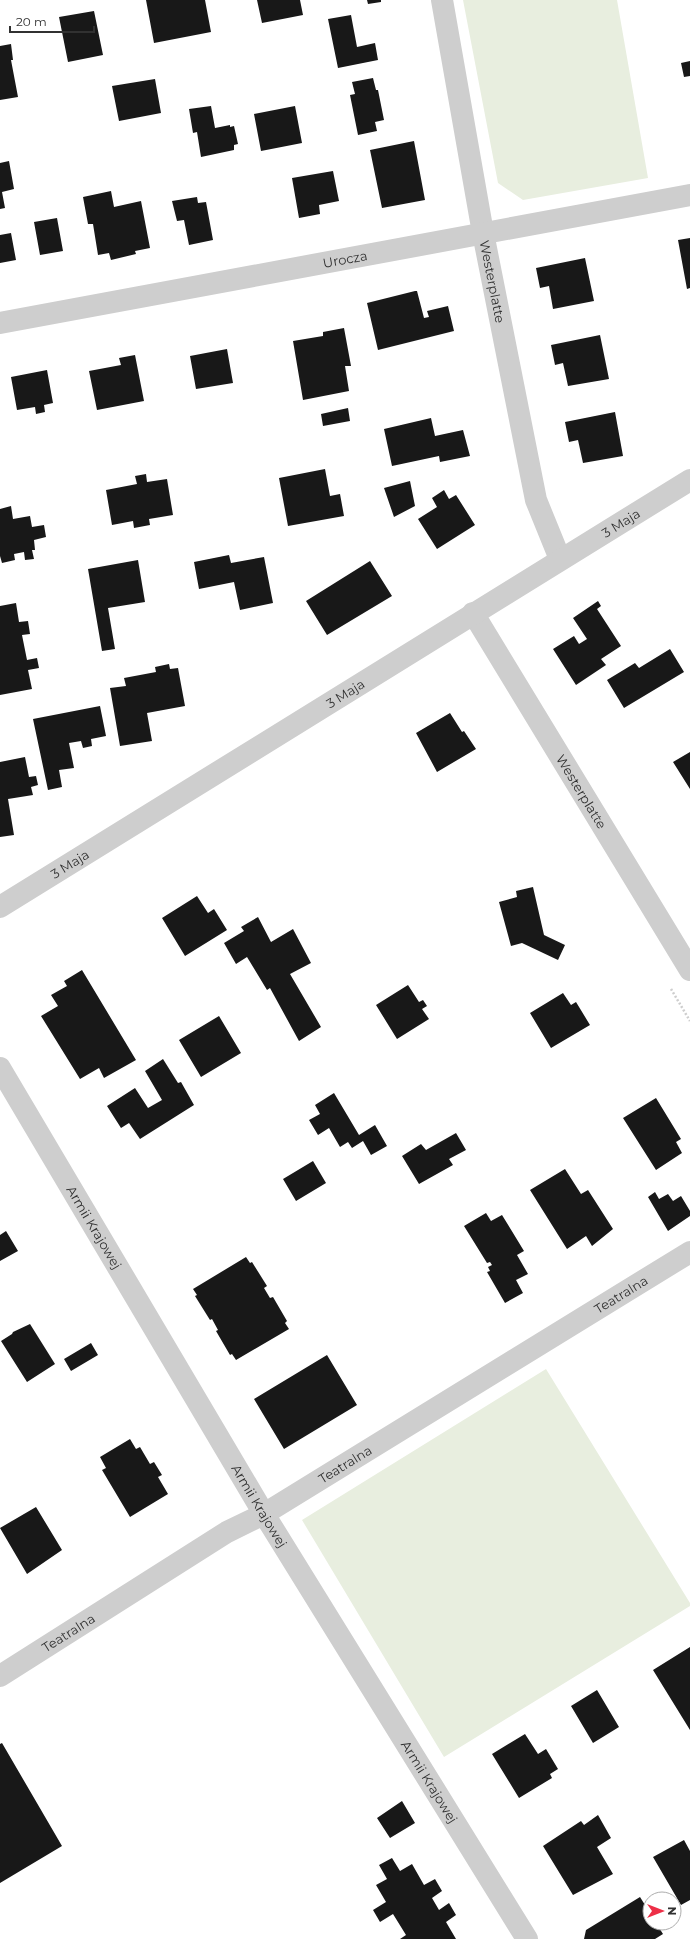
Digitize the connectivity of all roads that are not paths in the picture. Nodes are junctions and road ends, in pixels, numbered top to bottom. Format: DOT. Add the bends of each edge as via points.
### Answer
graph roads {
  1 [pos="442,0"];
  2 [pos="690,195"];
  3 [pos="483,233"];
  4 [pos="0,323"];
  5 [pos="690,480"];
  6 [pos="560,559"];
  7 [pos="473,613"];
  8 [pos="0,907"];
  9 [pos="690,970"];
  10 [pos="0,1068"];
  11 [pos="690,1252"];
  12 [pos="264,1514"];
  13 [pos="0,1676"];
  14 [pos="527,1939"];
  1 -- 3 [label="street, Westerplatte"];
  2 -- 3 [label="street, Urocza"];
  3 -- 4 [label="street, Urocza"];
  3 -- 6 [label="street, Westerplatte" via="536,500"];
  5 -- 6 [label="street, 3 Maja"];
  6 -- 7 [label="street, 3 Maja"];
  7 -- 8 [label="street, 3 Maja"];
  7 -- 9 [label="street, Westerplatte"];
  10 -- 12 [label="street, Armii Krajowej"];
  11 -- 12 [label="street, Teatralna"];
  12 -- 13 [label="street, Teatralna" via="227,1532"];
  12 -- 14 [label="street, Armii Krajowej"];
}
